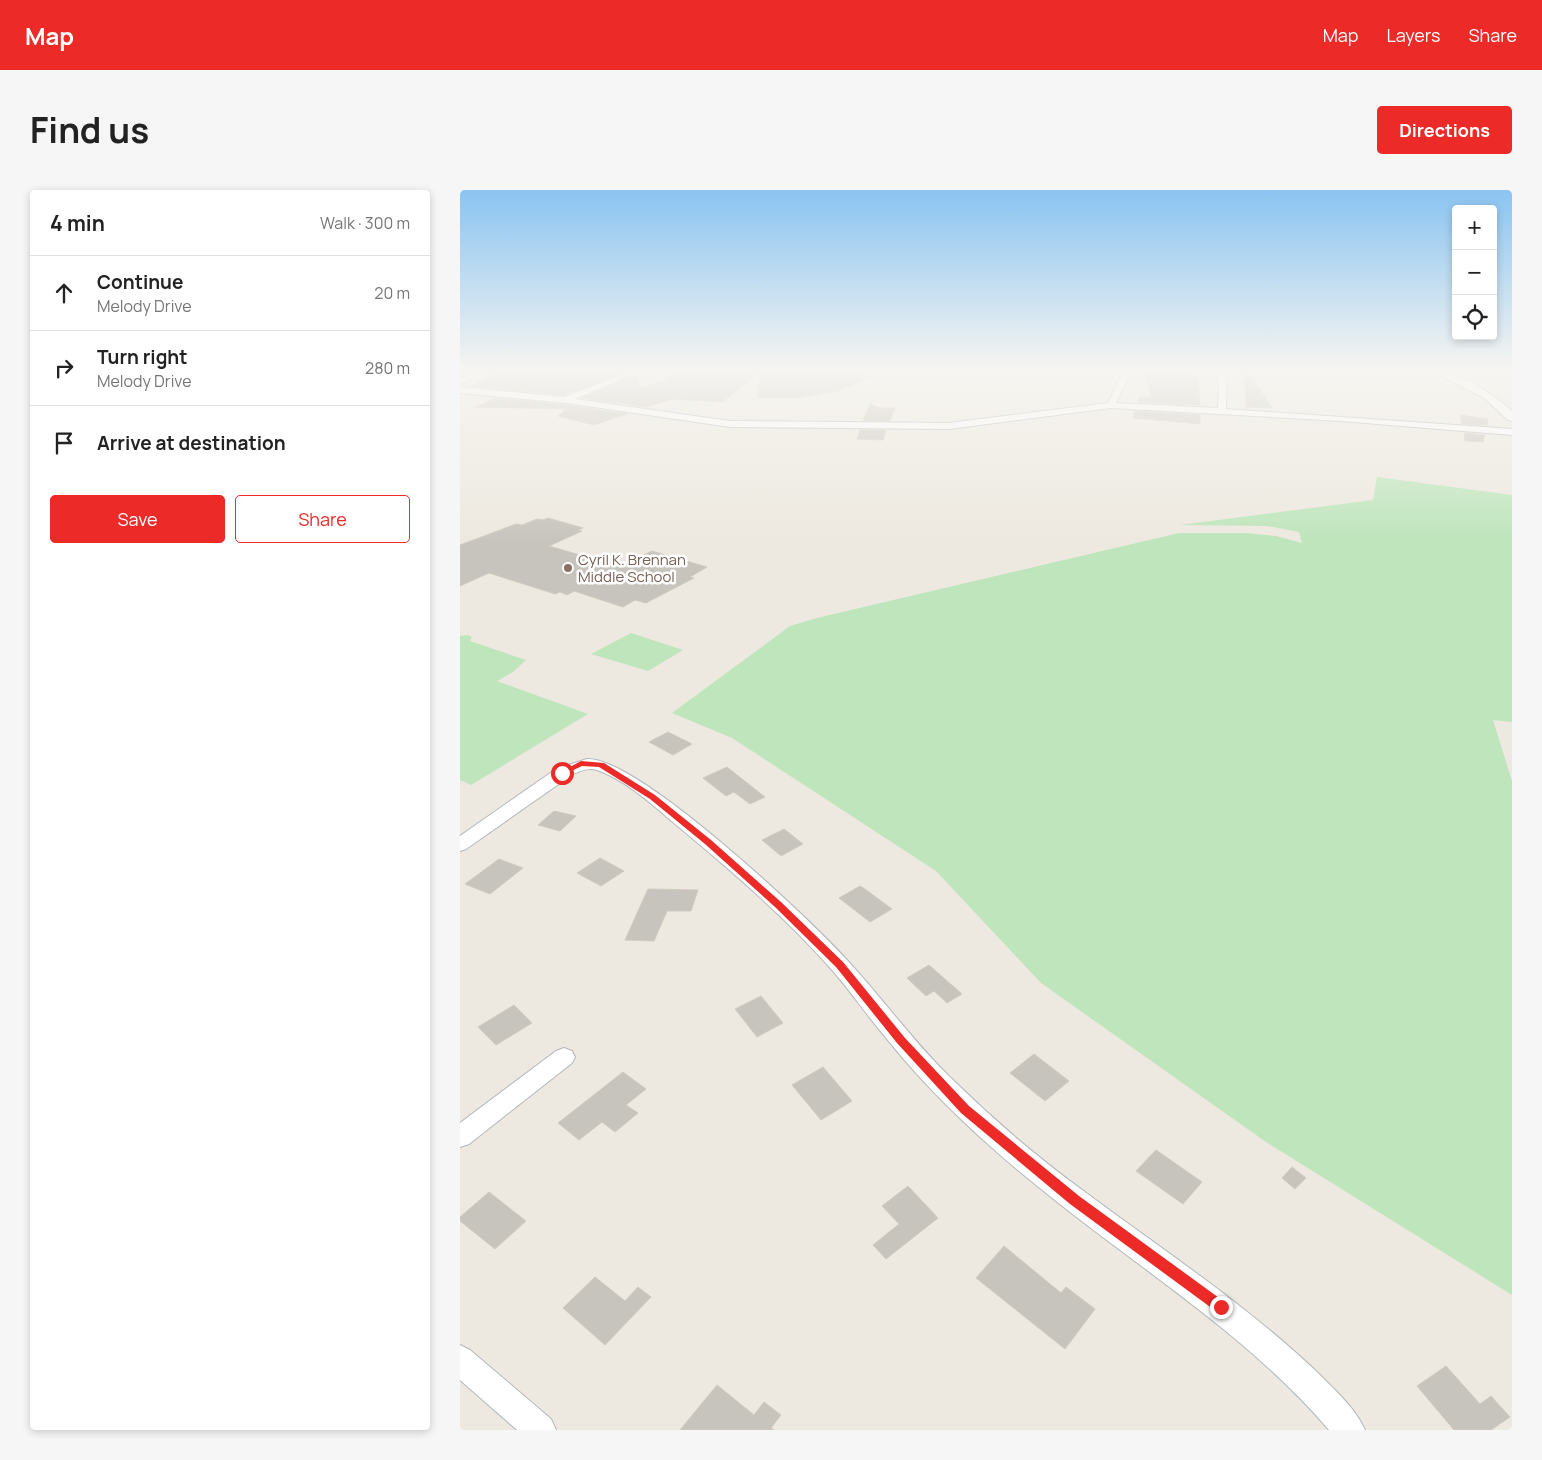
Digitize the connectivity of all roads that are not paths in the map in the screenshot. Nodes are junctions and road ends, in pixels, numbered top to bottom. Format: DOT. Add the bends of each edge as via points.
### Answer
graph roads {
  1 [pos="1441,427"];
  2 [pos="1512,432"];
  3 [pos="460,845"];
  4 [pos="564,1057"];
  5 [pos="460,1137"];
  6 [pos="460,1360"];
  7 [pos="540,1430"];
  8 [pos="1349,1430"];
  1 -- 2 [label="street"];
  3 -- 8 [label="street" via="562,773 581,764 601,765 652,797 708,842 840,965 901,1040 965,1110 1074,1200 1221,1307 1326,1401"];
  4 -- 5 [label="street"];
  6 -- 7 [label="street"];
}
